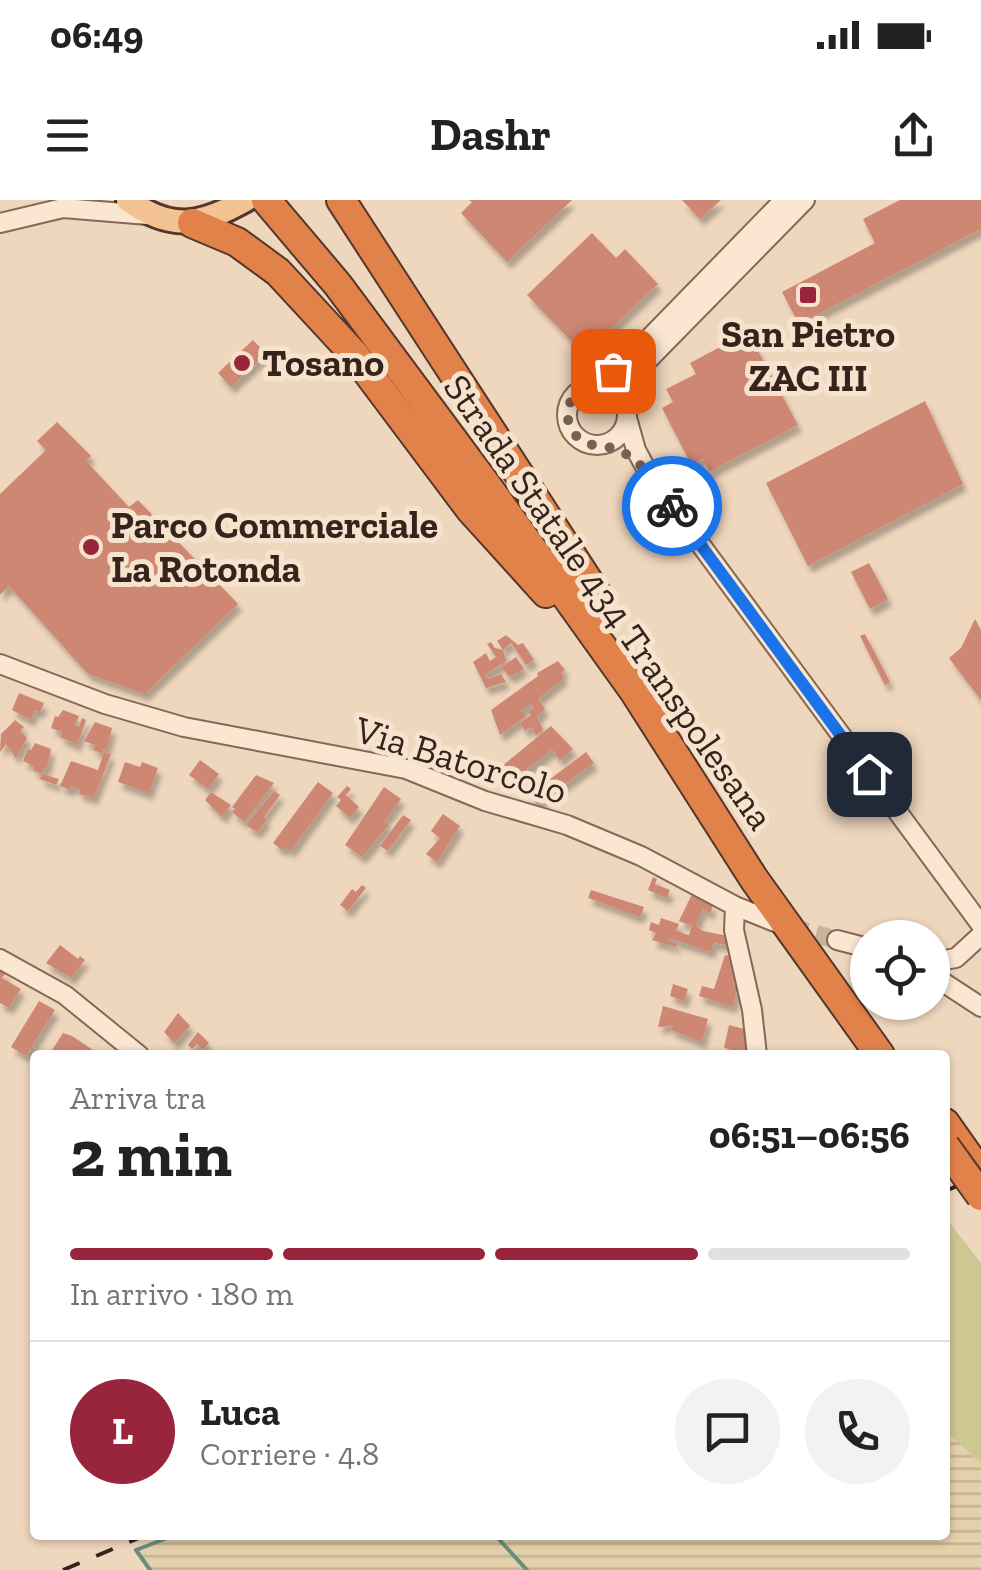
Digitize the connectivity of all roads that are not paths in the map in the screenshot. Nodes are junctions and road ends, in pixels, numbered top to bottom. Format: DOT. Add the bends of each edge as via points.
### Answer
graph roads {
  1 [pos="24,200"];
  2 [pos="128,200"];
  3 [pos="246,200"];
  4 [pos="266,200"];
  5 [pos="290,200"];
  6 [pos="341,200"];
  7 [pos="784,200"];
  8 [pos="805,200"];
  9 [pos="0,214"];
  10 [pos="148,214"];
  11 [pos="0,223"];
  12 [pos="192,223"];
  13 [pos="586,386"];
  14 [pos="627,414"];
  15 [pos="603,444"];
  16 [pos="650,476"];
  17 [pos="598,611"];
  18 [pos="0,664"];
  19 [pos="634,691"];
  20 [pos="735,906"];
  21 [pos="775,922"];
  22 [pos="981,926"];
  23 [pos="981,935"];
  24 [pos="838,940"];
  25 [pos="850,943"];
  26 [pos="0,959"];
  27 [pos="950,959"];
  28 [pos="950,987"];
  29 [pos="981,1007"];
  30 [pos="134,1050"];
  31 [pos="756,1050"];
  32 [pos="876,1050"];
  33 [pos="892,1050"];
  34 [pos="950,1137"];
  35 [pos="950,1139"];
  36 [pos="981,1174"];
  37 [pos="981,1196"];
  1 -- 9 [label="street"];
  2 -- 10 [label="main road"];
  3 -- 12 [label="main road"];
  4 -- 19 [label="highway, Strada Statale 434 Transpolesana" via="338,285"];
  5 -- 17 [label="highway, Strada Statale 434 Transpolesana" via="422,366"];
  6 -- 17 [label="highway" via="596,593"];
  7 -- 13 [label="street" via="627,361"];
  8 -- 14 [label="street" via="647,361 632,384"];
  10 -- 11 [label="street" via="63,208"];
  10 -- 12 [label="main road"];
  12 -- 19 [label="highway" via="237,242 278,272 353,352 470,509"];
  13 -- 14 [label="street" via="612,388"];
  13 -- 15 [label="street" via="568,408 570,427 583,442"];
  14 -- 15 [label="street" via="620,434"];
  14 -- 16 [label="street"];
  15 -- 16 [label="street"];
  16 -- 22 [label="street"];
  17 -- 33 [label="highway, Strada Statale 434 Transpolesana" via="788,904"];
  18 -- 20 [label="street, Via Batorcolo" via="184,728 406,769 568,825"];
  19 -- 32 [label="highway, Strada Statale 434 Transpolesana" via="754,879"];
  20 -- 21 [label="street, Via Batorcolo"];
  20 -- 31 [label="street"];
  23 -- 27 [label="street"];
  24 -- 25 [label="street"];
  26 -- 30 [label="street" via="64,995"];
  28 -- 29 [label="street"];
  34 -- 36 [label="highway"];
  35 -- 37 [label="highway, bridge"];
}
